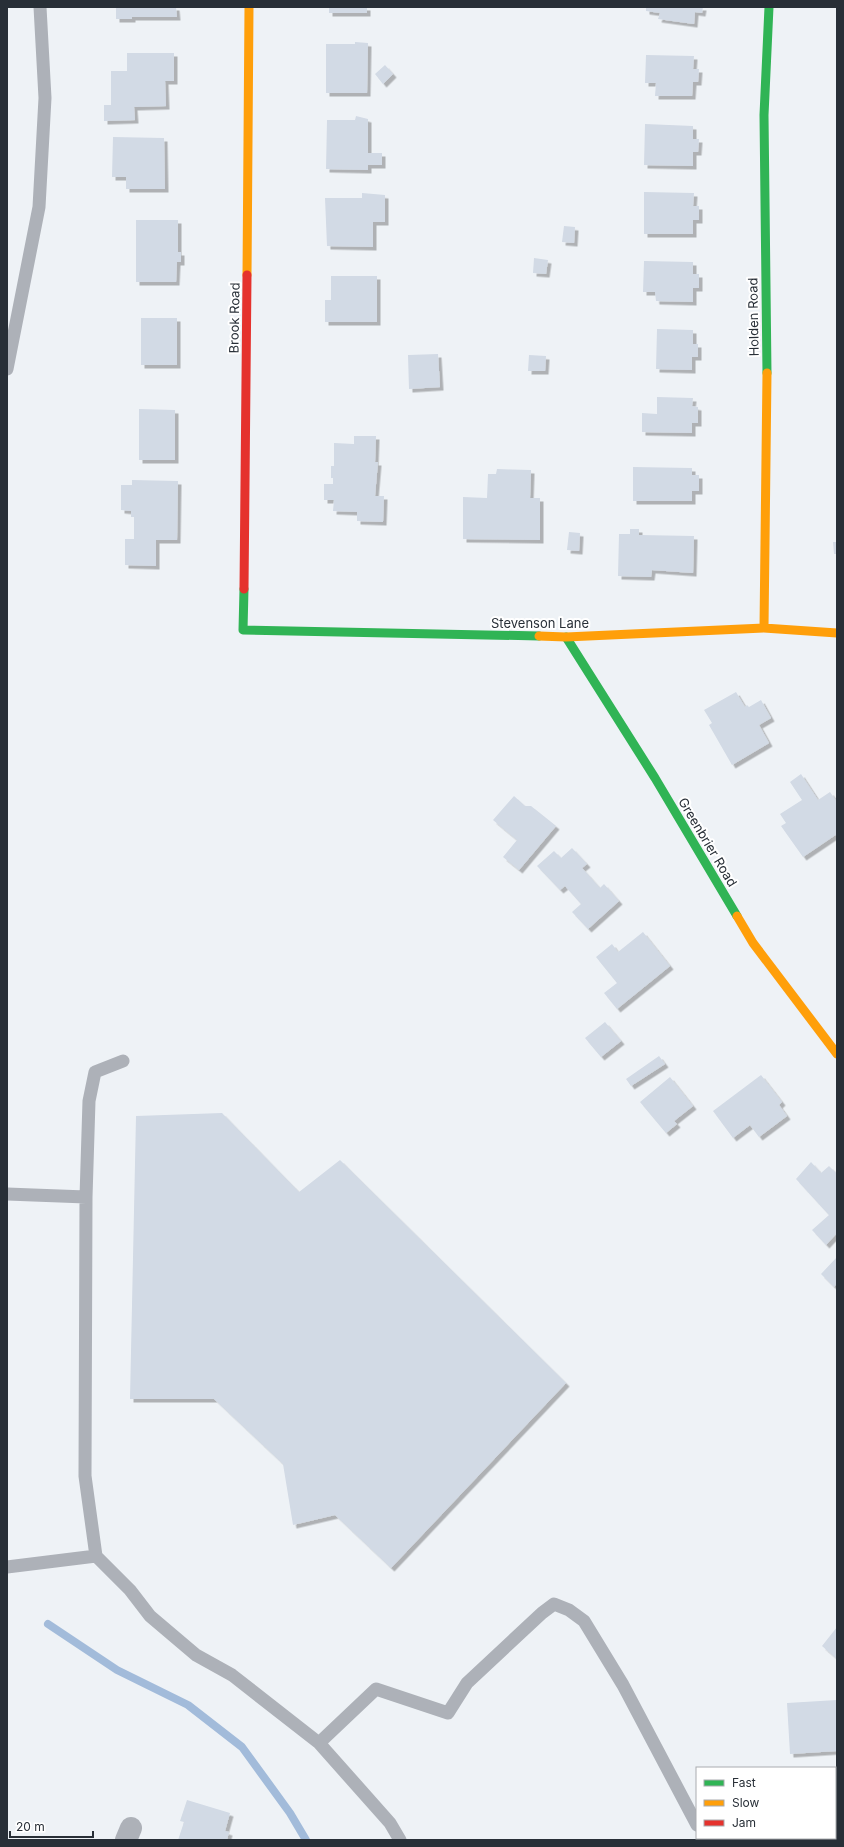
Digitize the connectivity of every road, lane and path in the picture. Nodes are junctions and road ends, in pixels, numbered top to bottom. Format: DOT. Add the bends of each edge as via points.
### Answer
graph roads {
  1 [pos="40,7"];
  2 [pos="249,7"];
  3 [pos="769,7"];
  4 [pos="7,368"];
  5 [pos="764,628"];
  6 [pos="243,630"];
  7 [pos="837,632"];
  8 [pos="566,637"];
  9 [pos="837,1054"];
  10 [pos="123,1061"];
  11 [pos="7,1194"];
  12 [pos="86,1197"];
  13 [pos="96,1556"];
  14 [pos="7,1567"];
  15 [pos="319,1743"];
  16 [pos="696,1823"];
  17 [pos="400,1840"];
  1 -- 4 [label="lane" via="45,98 39,207"];
  2 -- 6 [label="street, Brook Road"];
  3 -- 5 [label="street, Holden Road" via="764,115 767,403"];
  5 -- 7 [label="street, Stevenson Lane"];
  5 -- 8 [label="street, Stevenson Lane"];
  6 -- 8 [label="street, Stevenson Lane"];
  8 -- 9 [label="street, Greenbrier Road" via="655,778 753,943"];
  10 -- 12 [label="lane" via="95,1072 89,1101"];
  11 -- 12 [label="lane"];
  12 -- 13 [label="lane" via="85,1476"];
  13 -- 14 [label="lane"];
  13 -- 15 [label="lane" via="130,1590 150,1616 196,1656 232,1675"];
  15 -- 16 [label="lane" via="376,1689 448,1713 467,1683 554,1604 569,1610 584,1621 623,1685"];
  15 -- 17 [label="lane" via="390,1823"];
}
